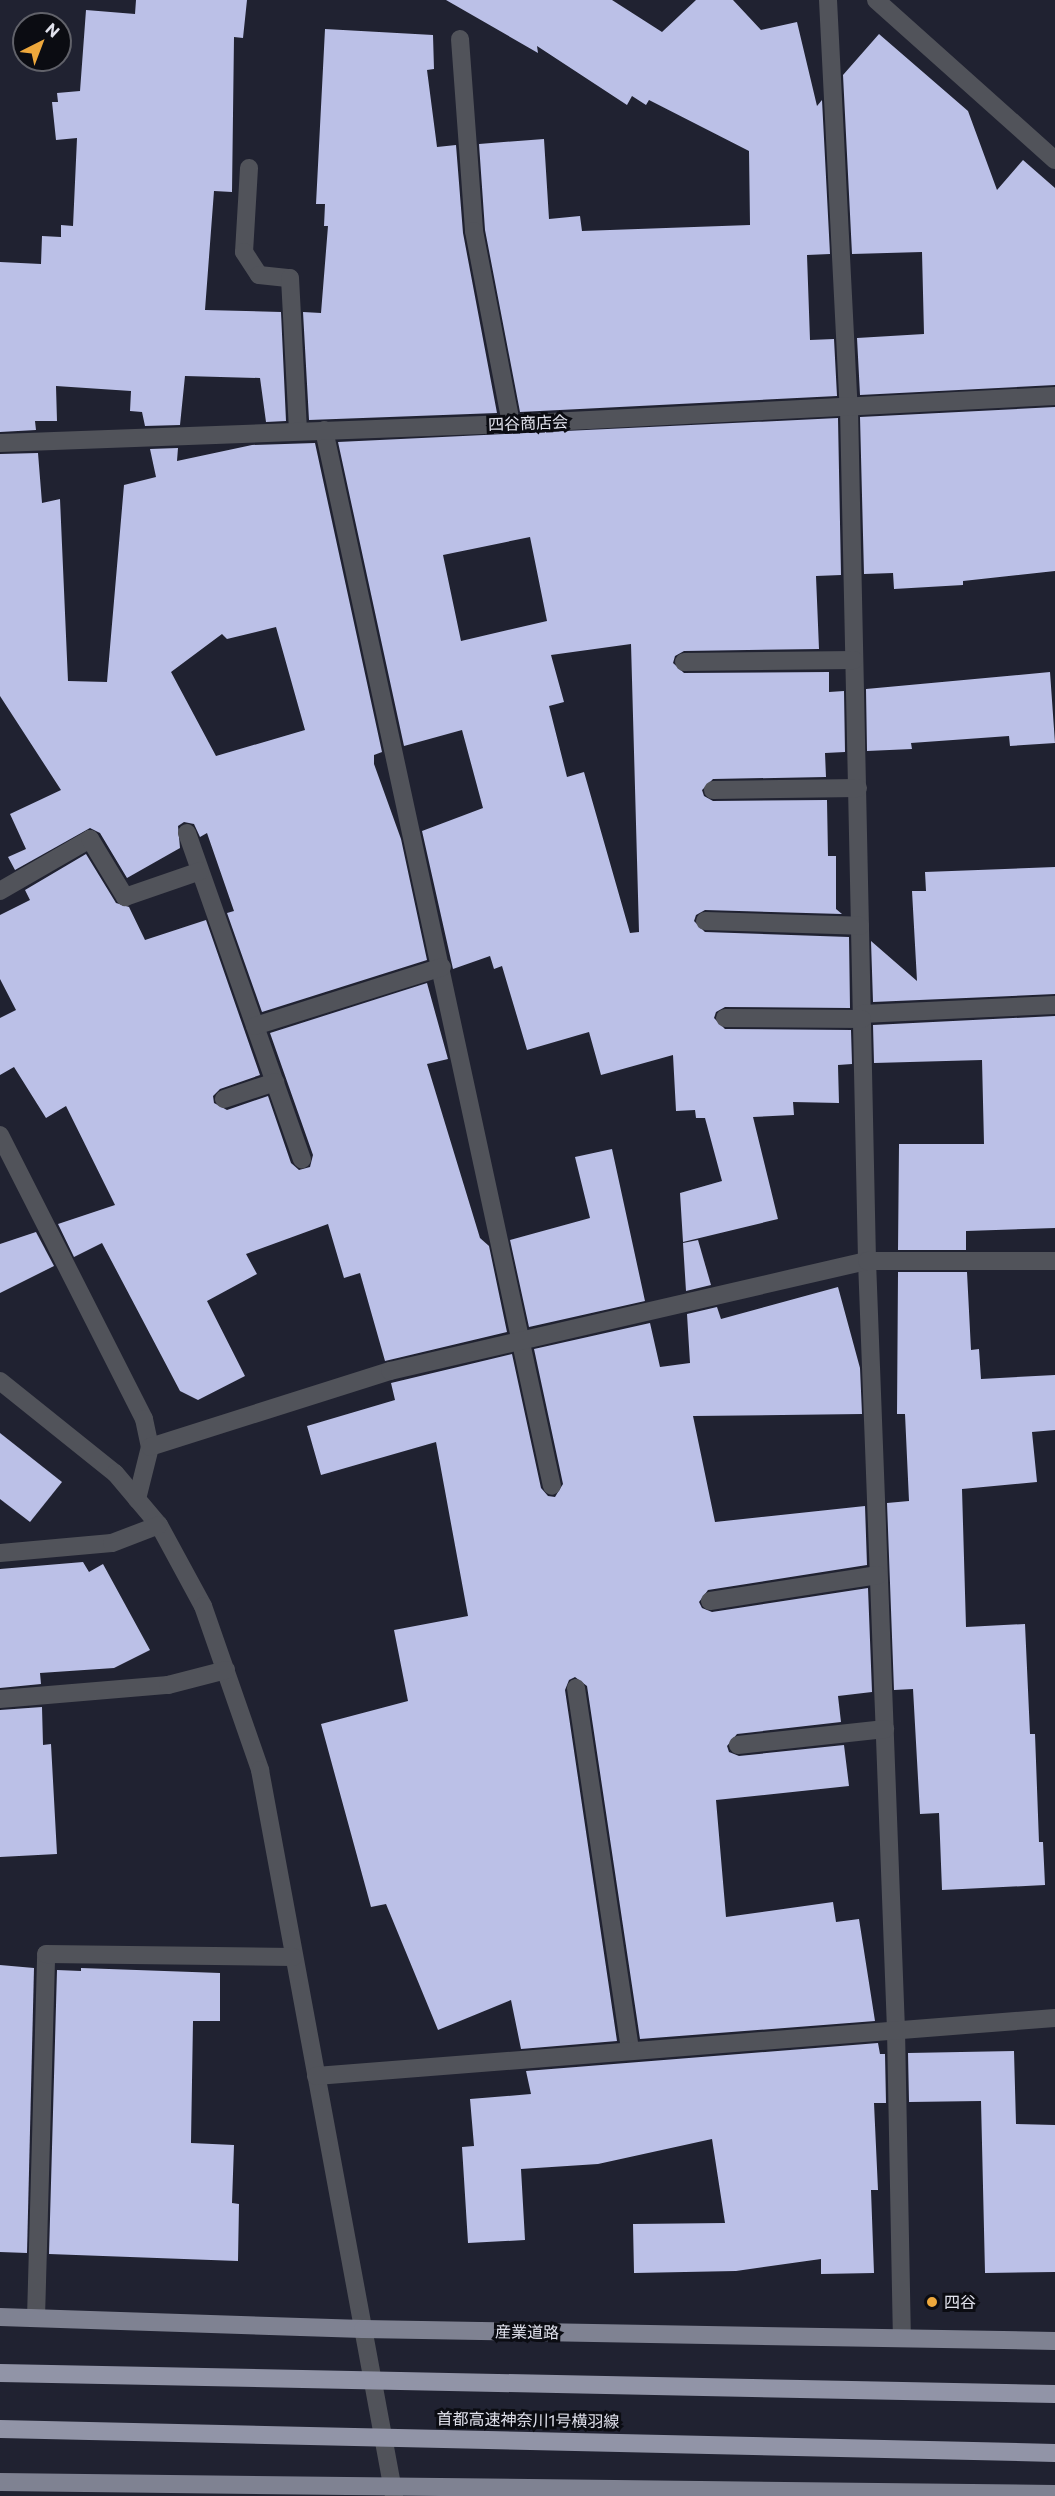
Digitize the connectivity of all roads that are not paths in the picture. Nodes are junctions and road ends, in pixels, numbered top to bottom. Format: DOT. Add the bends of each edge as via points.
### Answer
graph roads {
  1 [pos="828,0"];
  2 [pos="876,0"];
  3 [pos="460,39"];
  4 [pos="1055,160"];
  5 [pos="249,168"];
  6 [pos="1055,396"];
  7 [pos="849,408"];
  8 [pos="511,424"];
  9 [pos="298,430"];
  10 [pos="324,430"];
  11 [pos="0,443"];
  12 [pos="854,660"];
  13 [pos="684,662"];
  14 [pos="858,788"];
  15 [pos="713,790"];
  16 [pos="187,833"];
  17 [pos="200,871"];
  18 [pos="0,891"];
  19 [pos="705,921"];
  20 [pos="860,926"];
  21 [pos="442,967"];
  22 [pos="1055,1005"];
  23 [pos="725,1017"];
  24 [pos="862,1017"];
  25 [pos="255,1026"];
  26 [pos="275,1082"];
  27 [pos="224,1099"];
  28 [pos="0,1135"];
  29 [pos="302,1159"];
  30 [pos="867,1261"];
  31 [pos="1055,1262"];
  32 [pos="522,1340"];
  33 [pos="0,1381"];
  34 [pos="150,1447"];
  35 [pos="552,1486"];
  36 [pos="137,1499"];
  37 [pos="159,1525"];
  38 [pos="0,1553"];
  39 [pos="878,1575"];
  40 [pos="710,1601"];
  41 [pos="226,1670"];
  42 [pos="576,1688"];
  43 [pos="0,1700"];
  44 [pos="885,1729"];
  45 [pos="738,1745"];
  46 [pos="293,1957"];
  47 [pos="1055,2018"];
  48 [pos="896,2030"];
  49 [pos="630,2051"];
  50 [pos="316,2076"];
  51 [pos="0,2317"];
  52 [pos="36,2318"];
  53 [pos="363,2329"];
  54 [pos="902,2337"];
  55 [pos="1055,2341"];
  56 [pos="0,2373"];
  57 [pos="1055,2394"];
  58 [pos="0,2429"];
  59 [pos="1055,2453"];
  60 [pos="0,2482"];
  61 [pos="393,2492"];
  62 [pos="1055,2494"];
  63 [pos="924,2495"];
  1 -- 7 [label="street"];
  2 -- 4 [label="street"];
  3 -- 8 [label="street" via="474,231"];
  5 -- 9 [label="street" via="244,252 259,275 290,278"];
  6 -- 7 [label="street, 四谷商店会"];
  7 -- 8 [label="street, 四谷商店会"];
  7 -- 12 [label="street"];
  8 -- 10 [label="street, 四谷商店会"];
  9 -- 10 [label="street, 四谷商店会"];
  9 -- 11 [label="street, 四谷商店会"];
  10 -- 21 [label="street"];
  12 -- 13 [label="street"];
  12 -- 14 [label="street"];
  14 -- 15 [label="street"];
  14 -- 20 [label="street"];
  16 -- 17 [label="street"];
  17 -- 18 [label="street" via="125,897 90,838"];
  17 -- 25 [label="street"];
  19 -- 20 [label="street"];
  20 -- 24 [label="street"];
  21 -- 25 [label="street"];
  21 -- 32 [label="street"];
  22 -- 24 [label="street"];
  23 -- 24 [label="street"];
  24 -- 30 [label="street"];
  25 -- 26 [label="street"];
  26 -- 27 [label="street"];
  26 -- 29 [label="street"];
  28 -- 34 [label="street" via="144,1419"];
  30 -- 31 [label="street"];
  30 -- 32 [label="street"];
  30 -- 39 [label="street"];
  32 -- 34 [label="street" via="390,1371"];
  32 -- 35 [label="street"];
  33 -- 36 [label="street" via="115,1473"];
  34 -- 36 [label="street"];
  36 -- 37 [label="street"];
  37 -- 38 [label="street" via="112,1543"];
  37 -- 41 [label="street" via="203,1606"];
  39 -- 40 [label="street"];
  39 -- 44 [label="street"];
  41 -- 43 [label="street" via="168,1685"];
  41 -- 46 [label="street" via="260,1770"];
  42 -- 49 [label="street"];
  44 -- 45 [label="street"];
  44 -- 48 [label="street"];
  46 -- 50 [label="street"];
  46 -- 52 [label="street" via="46,1954"];
  47 -- 48 [label="street"];
  48 -- 49 [label="street"];
  48 -- 54 [label="street"];
  49 -- 50 [label="street"];
  50 -- 53 [label="street"];
  51 -- 52 [label="main road, 産業道路"];
  52 -- 53 [label="main road, 産業道路"];
  53 -- 54 [label="main road, 産業道路"];
  53 -- 61 [label="street"];
  54 -- 55 [label="main road, 産業道路"];
  56 -- 57 [label="highway"];
  58 -- 59 [label="highway, 首都高速神奈川1号横羽線"];
  60 -- 61 [label="main road"];
  61 -- 63 [label="main road"];
  62 -- 63 [label="main road"];
}
